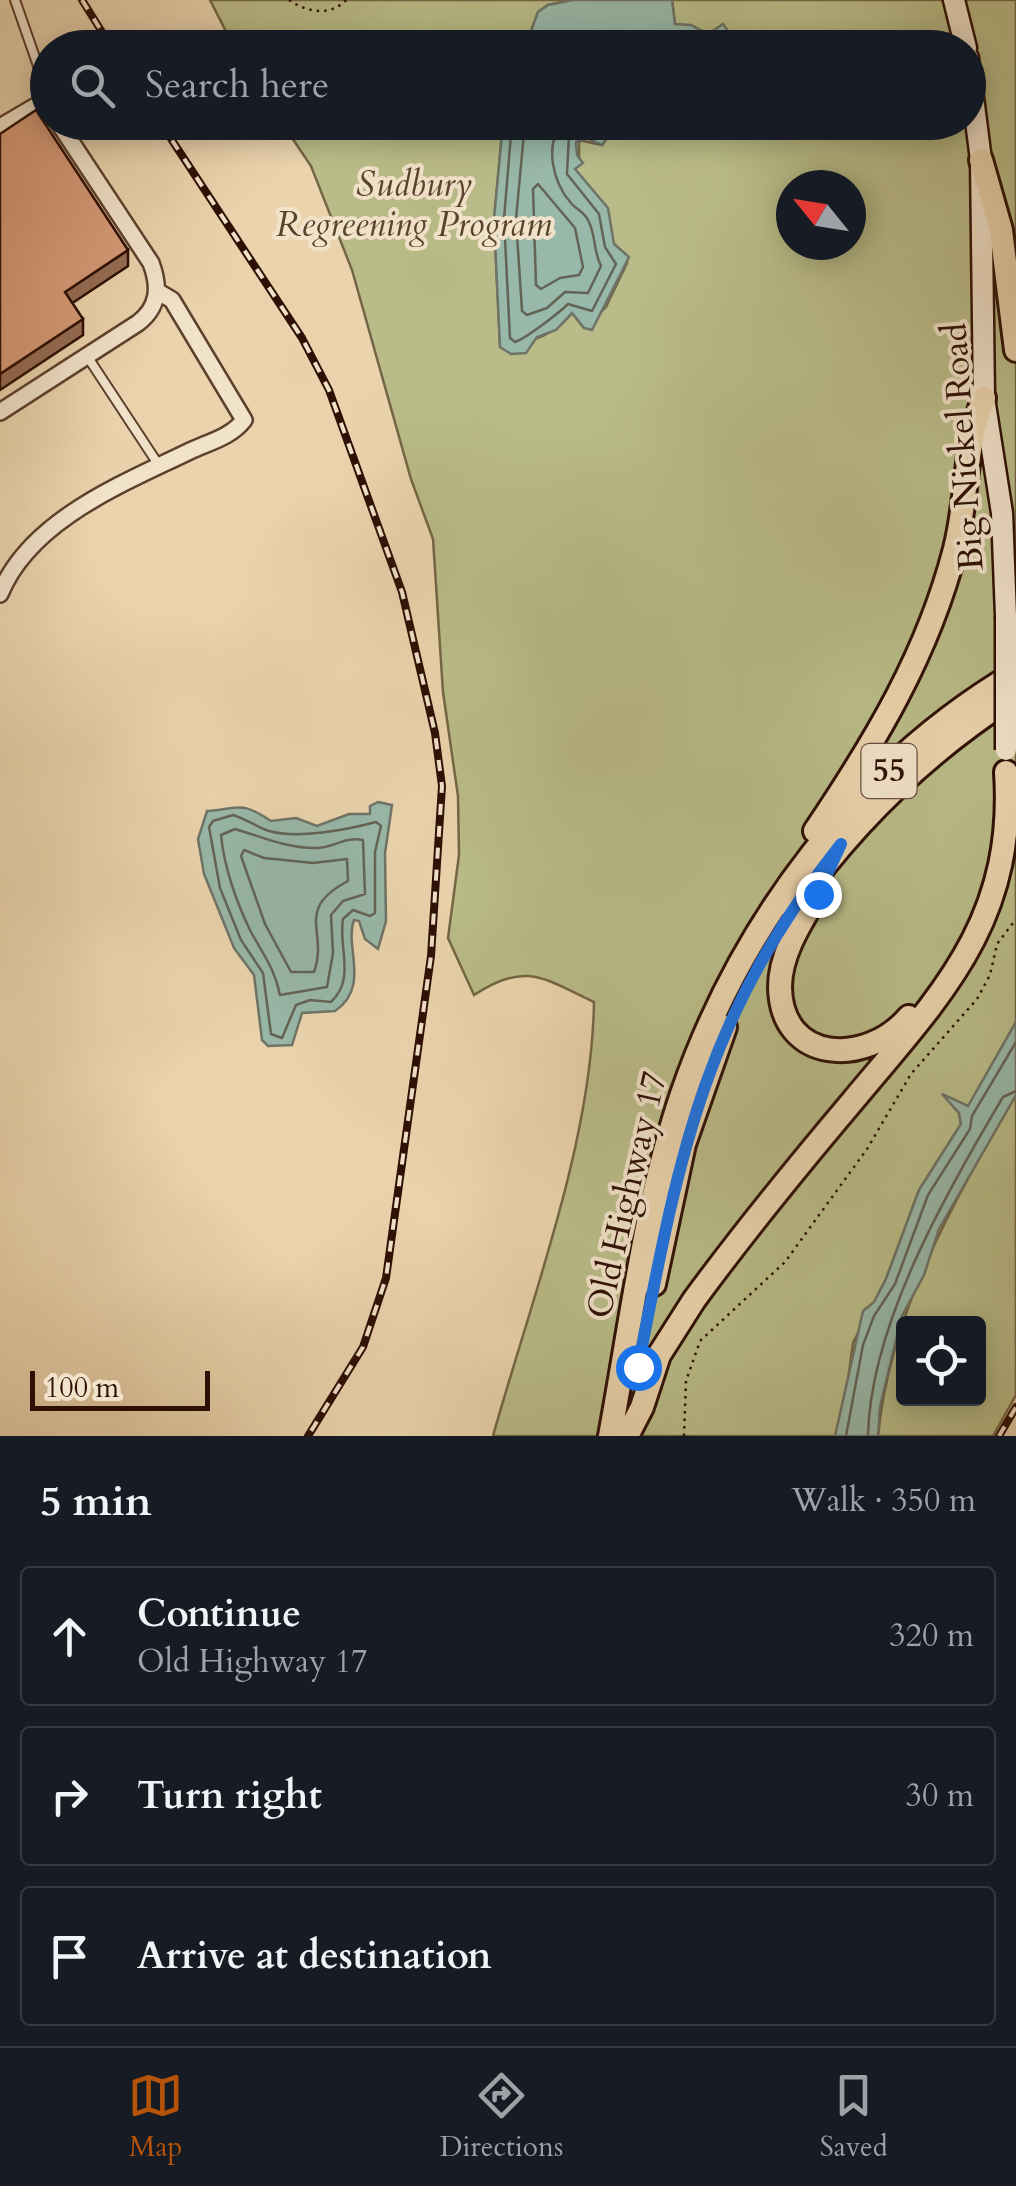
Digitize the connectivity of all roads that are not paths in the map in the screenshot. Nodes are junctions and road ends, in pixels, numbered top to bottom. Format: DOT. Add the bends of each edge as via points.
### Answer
graph roads {
  1 [pos="15,0"];
  2 [pos="954,0"];
  3 [pos="962,30"];
  4 [pos="30,43"];
  5 [pos="30,110"];
  6 [pos="0,127"];
  7 [pos="70,140"];
  8 [pos="978,140"];
  9 [pos="981,160"];
  10 [pos="157,290"];
  11 [pos="1016,350"];
  12 [pos="87,356"];
  13 [pos="984,398"];
  14 [pos="0,412"];
  15 [pos="160,467"];
  16 [pos="0,594"];
  17 [pos="1016,674"];
  18 [pos="1016,694"];
  19 [pos="1006,761"];
  20 [pos="841,844"];
  21 [pos="785,893"];
  22 [pos="610,1436"];
  23 [pos="626,1436"];
  1 -- 4 [label="lane"];
  2 -- 3 [label="main road"];
  5 -- 6 [label="street"];
  7 -- 10 [label="street" via="151,263"];
  8 -- 9 [label="main road, Big Nickel Road"];
  9 -- 11 [label="main road" via="1000,230"];
  9 -- 13 [label="main road, Big Nickel Road"];
  10 -- 12 [label="street" via="144,318"];
  10 -- 15 [label="street" via="172,300 244,420"];
  12 -- 14 [label="street"];
  12 -- 15 [label="lane"];
  13 -- 19 [label="main road, Big Nickel Road, bridge" via="1002,513"];
  13 -- 21 [label="main road" via="973,424 957,539 931,625 889,717 791,867"];
  15 -- 16 [label="street" via="36,541 13,564"];
  17 -- 21 [label="main road, Old Highway 17 / 55" via="884,774"];
  18 -- 20 [label="main road, Old Highway 17 / 55" via="938,749"];
  19 -- 20 [label="main road" via="991,866 954,954 902,1024 877,1045 850,1052 806,1038 785,1009 780,984 791,941"];
  19 -- 23 [label="main road" via="1012,819 1004,869 963,968 694,1300 659,1355"];
  20 -- 23 [label="main road, Old Highway 17 / 55" via="767,947 710,1067 672,1194"];
  21 -- 22 [label="main road, Old Highway 17 / 55" via="721,1003 682,1096 649,1225"];
}
